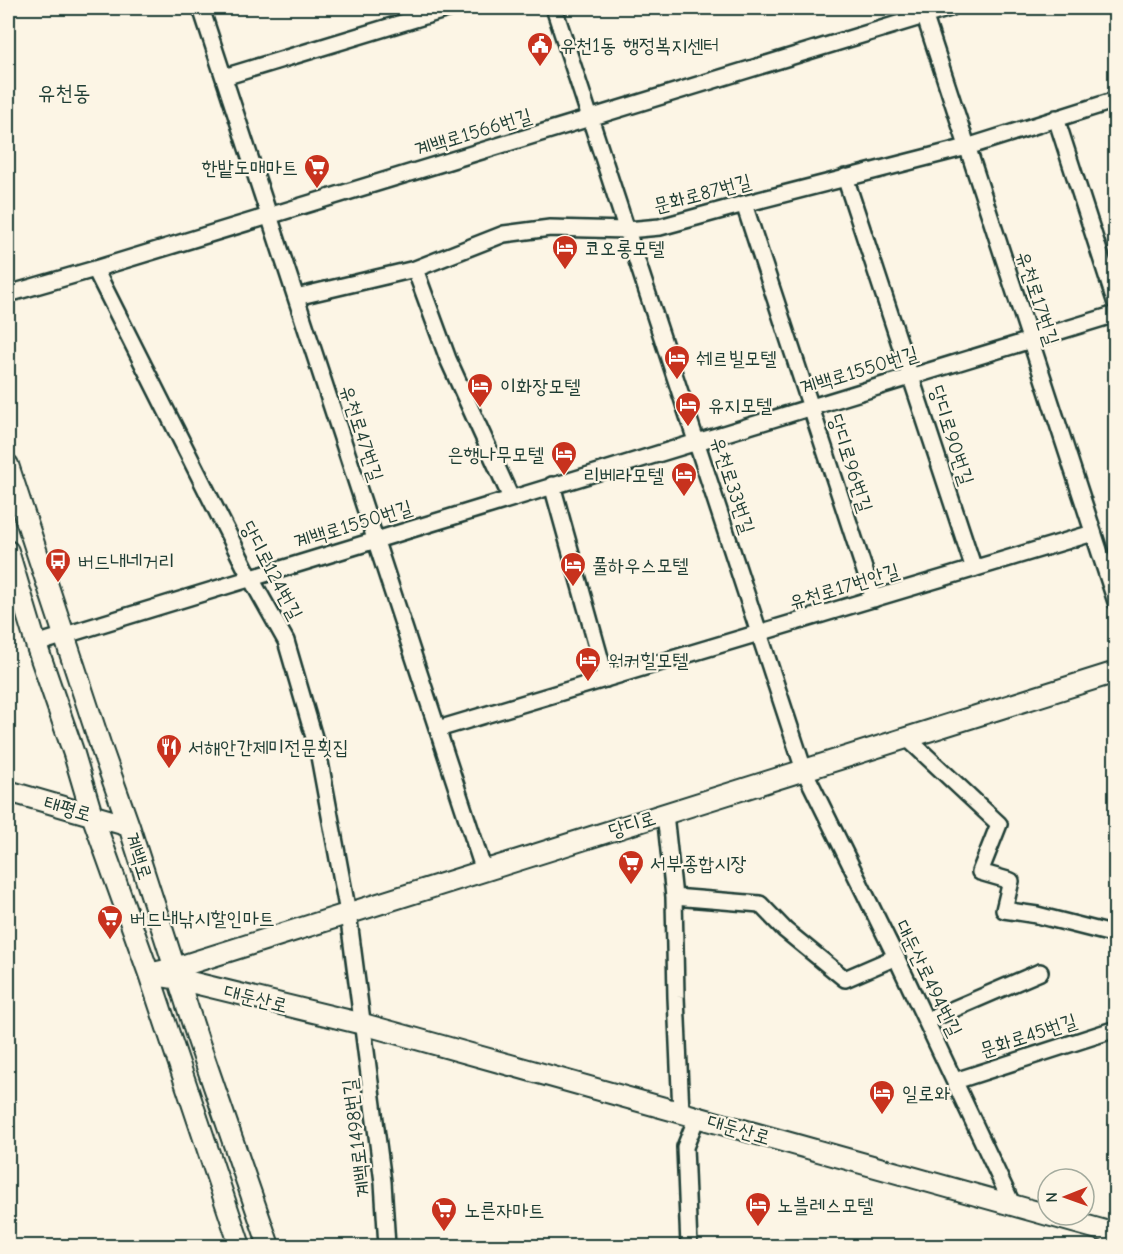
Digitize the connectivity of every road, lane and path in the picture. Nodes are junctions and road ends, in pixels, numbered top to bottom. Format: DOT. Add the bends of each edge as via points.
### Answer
graph roads {
  1 [pos="201,8"];
  2 [pos="451,8"];
  3 [pos="554,8"];
  4 [pos="950,8"];
  5 [pos="923,11"];
  6 [pos="224,77"];
  7 [pos="1116,100"];
  8 [pos="591,118"];
  9 [pos="1056,118"];
  10 [pos="967,147"];
  11 [pos="845,177"];
  12 [pos="744,204"];
  13 [pos="269,216"];
  14 [pos="627,230"];
  15 [pos="95,269"];
  16 [pos="415,269"];
  17 [pos="8,294"];
  18 [pos="296,297"];
  19 [pos="1116,304"];
  20 [pos="1116,314"];
  21 [pos="1030,340"];
  22 [pos="910,376"];
  23 [pos="811,407"];
  24 [pos="696,441"];
  25 [pos="8,465"];
  26 [pos="552,485"];
  27 [pos="511,498"];
  28 [pos="1093,533"];
  29 [pos="375,539"];
  30 [pos="8,552"];
  31 [pos="974,569"];
  32 [pos="250,577"];
  33 [pos="874,599"];
  34 [pos="1116,602"];
  35 [pos="759,633"];
  36 [pos="64,636"];
  37 [pos="36,644"];
  38 [pos="1116,672"];
  39 [pos="606,679"];
  40 [pos="438,729"];
  41 [pos="906,737"];
  42 [pos="804,770"];
  43 [pos="8,791"];
  44 [pos="665,813"];
  45 [pos="92,815"];
  46 [pos="129,826"];
  47 [pos="484,871"];
  48 [pos="674,897"];
  49 [pos="348,913"];
  50 [pos="1116,934"];
  51 [pos="896,957"];
  52 [pos="1040,972"];
  53 [pos="149,974"];
  54 [pos="177,974"];
  55 [pos="926,1021"];
  56 [pos="363,1024"];
  57 [pos="1116,1029"];
  58 [pos="955,1081"];
  59 [pos="689,1114"];
  60 [pos="1013,1206"];
  61 [pos="1116,1234"];
  62 [pos="240,1246"];
  63 [pos="269,1246"];
  64 [pos="387,1246"];
  65 [pos="689,1246"];
  1 -- 6 [label="street, 유천로47번길"];
  2 -- 6 [label="street"];
  3 -- 8 [label="street, 유천로33번길"];
  4 -- 5 [label="street, 계백로1566번길"];
  5 -- 8 [label="street, 계백로1566번길"];
  5 -- 10 [label="street, 유천로17번길"];
  6 -- 13 [label="street, 유천로47번길"];
  7 -- 9 [label="street, 문화로87번길"];
  8 -- 13 [label="street, 계백로1566번길"];
  8 -- 14 [label="street, 유천로33번길"];
  9 -- 10 [label="street, 문화로87번길"];
  9 -- 19 [label="street"];
  10 -- 11 [label="street, 문화로87번길"];
  10 -- 21 [label="street, 유천로17번길"];
  11 -- 12 [label="street, 문화로87번길"];
  11 -- 22 [label="street, 당디로90번길"];
  12 -- 14 [label="street, 문화로87번길" via="660,227"];
  12 -- 23 [label="street, 당디로96번길"];
  13 -- 15 [label="street, 계백로1566번길"];
  13 -- 18 [label="street, 유천로47번길"];
  14 -- 16 [label="street, 문화로87번길" via="550,228 504,234"];
  14 -- 24 [label="street, 유천로33번길"];
  15 -- 17 [label="street, 계백로1566번길"];
  15 -- 32 [label="street, 당디로124번길"];
  16 -- 18 [label="street, 문화로87번길"];
  16 -- 27 [label="street" via="448,359"];
  18 -- 29 [label="street, 유천로47번길"];
  20 -- 21 [label="street, 계백로1550번길"];
  21 -- 22 [label="street, 계백로1550번길"];
  21 -- 28 [label="street, 유천로17번길"];
  22 -- 23 [label="street, 계백로1550번길"];
  22 -- 31 [label="street, 당디로90번길"];
  23 -- 24 [label="street, 계백로1550번길"];
  23 -- 33 [label="street, 당디로96번길"];
  24 -- 26 [label="street, 계백로1550번길"];
  24 -- 35 [label="street, 유천로33번길"];
  25 -- 36 [label="main road, 계백로"];
  26 -- 27 [label="street, 계백로1550번길"];
  26 -- 39 [label="street"];
  27 -- 29 [label="street, 계백로1550번길"];
  28 -- 31 [label="street, 유천로17번안길"];
  28 -- 34 [label="street, 유천로17번길"];
  29 -- 32 [label="street, 계백로1550번길"];
  29 -- 40 [label="street, 유천로47번길"];
  30 -- 37 [label="main road, 계백로"];
  31 -- 33 [label="street, 유천로17번안길"];
  32 -- 36 [label="street, 계백로1550번길"];
  32 -- 49 [label="street, 당디로124번길" via="286,641 318,751"];
  33 -- 35 [label="street, 유천로17번안길"];
  35 -- 39 [label="street, 유천로17번안길"];
  35 -- 42 [label="street, 유천로33번길"];
  36 -- 37 [label="street, 계백로1550번길"];
  36 -- 46 [label="main road, 계백로"];
  37 -- 45 [label="main road, 계백로"];
  38 -- 41 [label="main road, 당디로"];
  39 -- 40 [label="street, 유천로17번안길"];
  40 -- 47 [label="street, 유천로47번길"];
  41 -- 42 [label="main road, 당디로"];
  41 -- 50 [label="street" via="999,824 980,872 1011,881 1004,910"];
  42 -- 44 [label="main road, 당디로"];
  42 -- 51 [label="street, 대둔산로494번길"];
  43 -- 45 [label="main road, 태평로"];
  44 -- 47 [label="main road, 당디로"];
  44 -- 48 [label="street"];
  45 -- 46 [label="main road, 태평로"];
  45 -- 53 [label="main road, 계백로"];
  46 -- 54 [label="main road, 계백로"];
  47 -- 49 [label="main road, 당디로"];
  48 -- 51 [label="street" via="760,904 844,979"];
  48 -- 59 [label="street" via="676,997"];
  49 -- 54 [label="main road, 당디로"];
  49 -- 56 [label="street"];
  51 -- 55 [label="street, 대둔산로494번길"];
  52 -- 55 [label="street"];
  53 -- 54 [label="main road, 당디로"];
  53 -- 62 [label="main road, 계백로"];
  54 -- 56 [label="main road, 대둔산로"];
  54 -- 63 [label="main road, 계백로"];
  55 -- 58 [label="street, 대둔산로494번길"];
  56 -- 59 [label="main road, 대둔산로"];
  56 -- 64 [label="street, 계백로1498번길"];
  57 -- 58 [label="street, 문화로45번길"];
  58 -- 60 [label="street, 대둔산로494번길"];
  59 -- 60 [label="main road, 대둔산로"];
  59 -- 65 [label="street"];
  60 -- 61 [label="main road, 대둔산로"];
}
